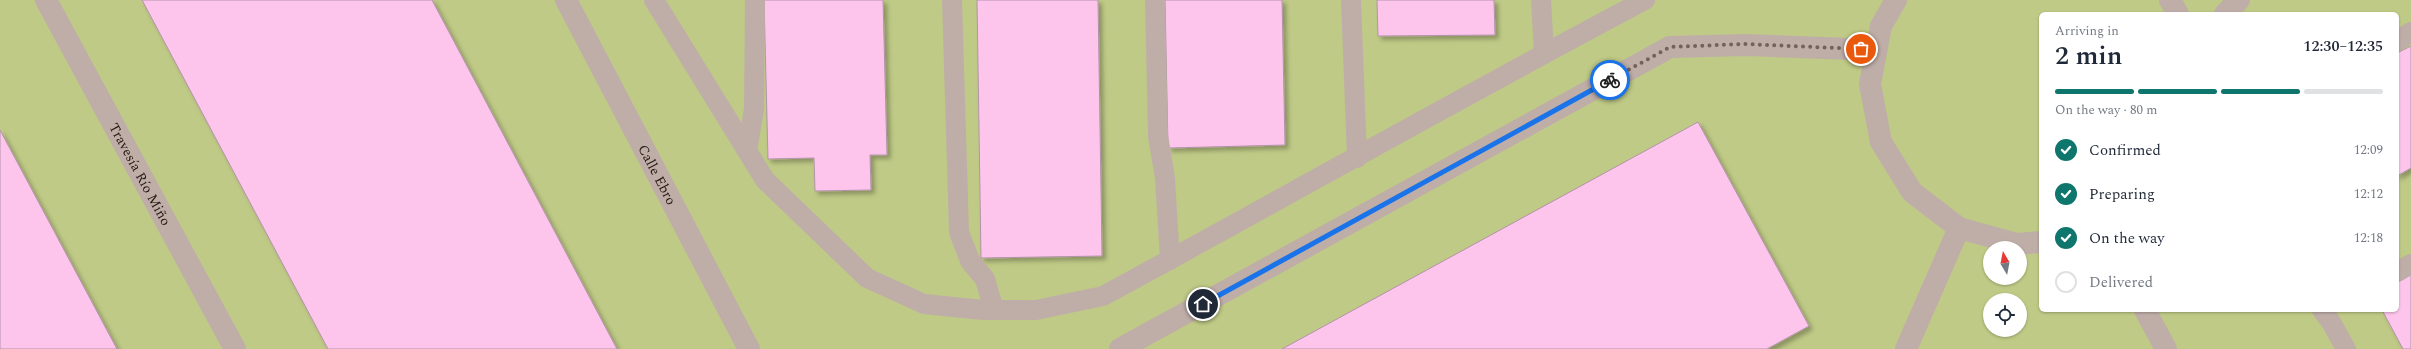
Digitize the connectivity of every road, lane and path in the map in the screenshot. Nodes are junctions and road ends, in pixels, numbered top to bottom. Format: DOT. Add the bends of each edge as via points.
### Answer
graph roads {
  1 [pos="46,0"];
  2 [pos="566,0"];
  3 [pos="654,0"];
  4 [pos="754,0"];
  5 [pos="952,0"];
  6 [pos="1155,0"];
  7 [pos="1351,0"];
  8 [pos="1541,0"];
  9 [pos="1645,0"];
  10 [pos="1896,0"];
  11 [pos="2170,0"];
  12 [pos="2239,0"];
  13 [pos="2177,12"];
  14 [pos="2227,12"];
  15 [pos="2411,32"];
  16 [pos="2399,40"];
  17 [pos="1876,50"];
  18 [pos="1544,53"];
  19 [pos="747,151"];
  20 [pos="1357,158"];
  21 [pos="1959,228"];
  22 [pos="2039,242"];
  23 [pos="1170,260"];
  24 [pos="2411,264"];
  25 [pos="2399,271"];
  26 [pos="994,310"];
  27 [pos="2146,312"];
  28 [pos="2326,312"];
  29 [pos="235,349"];
  30 [pos="749,349"];
  31 [pos="1120,349"];
  32 [pos="1906,349"];
  33 [pos="2166,349"];
  34 [pos="2346,349"];
  1 -- 29 [label="street, Travesía Río Miño"];
  2 -- 30 [label="street, Calle Ebro"];
  3 -- 19 [label="lane"];
  4 -- 19 [label="lane" via="754,109"];
  5 -- 26 [label="lane" via="959,232 970,261 985,279"];
  6 -- 23 [label="lane" via="1158,136 1165,178"];
  7 -- 20 [label="lane"];
  8 -- 18 [label="lane"];
  9 -- 18 [label="lane"];
  10 -- 17 [label="street" via="1881,26"];
  11 -- 13 [label="street"];
  12 -- 14 [label="street"];
  15 -- 16 [label="lane"];
  17 -- 21 [label="street" via="1870,84 1881,142 1912,192"];
  17 -- 31 [label="street" via="1744,44 1670,47"];
  18 -- 20 [label="lane"];
  19 -- 26 [label="lane" via="765,180 867,278 924,304"];
  20 -- 23 [label="lane"];
  21 -- 22 [label="street" via="2017,244"];
  21 -- 32 [label="street"];
  23 -- 26 [label="lane" via="1103,296 1036,310"];
  24 -- 25 [label="lane"];
  27 -- 33 [label="street"];
  28 -- 34 [label="lane"];
}
